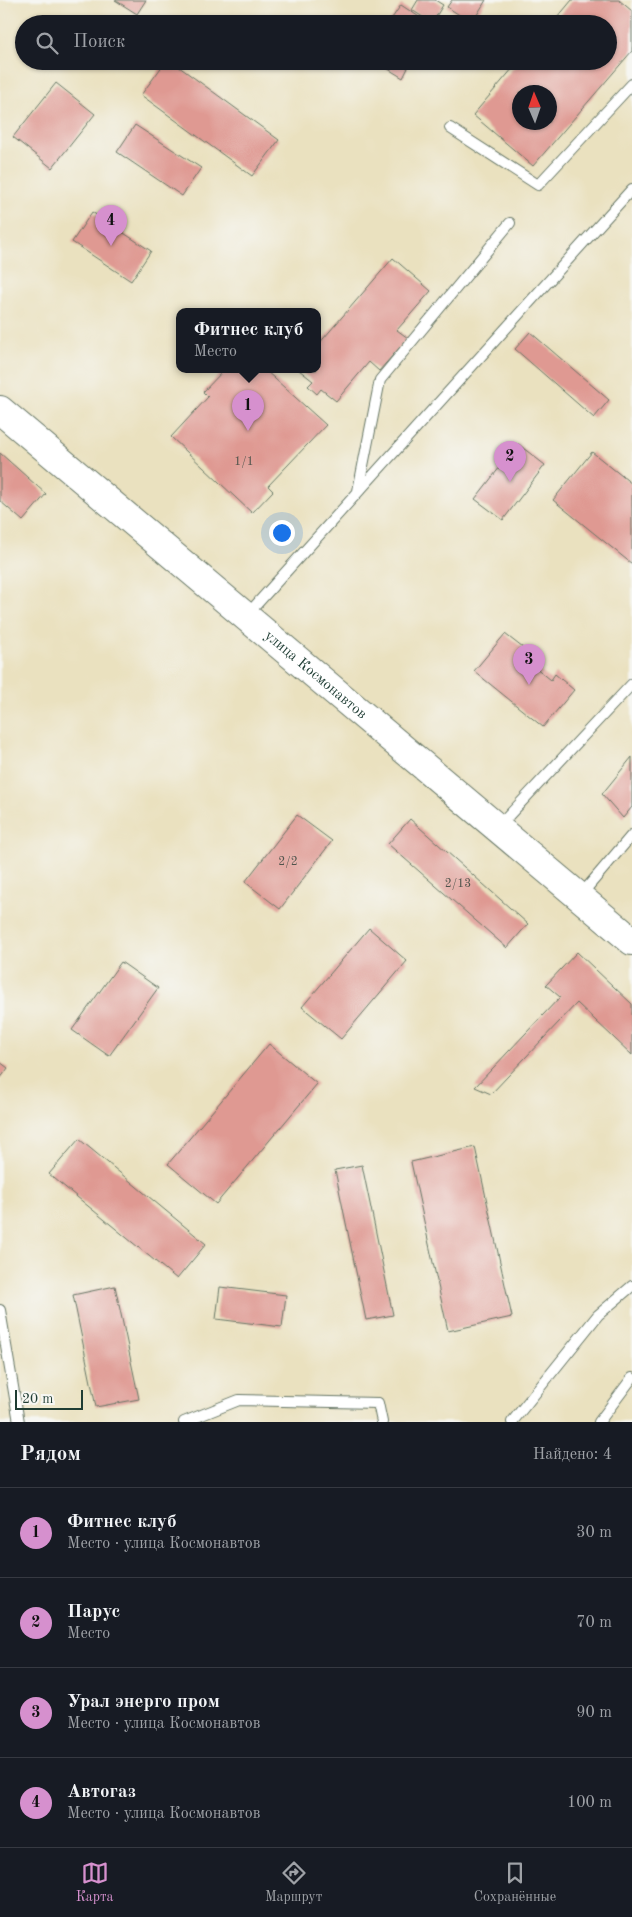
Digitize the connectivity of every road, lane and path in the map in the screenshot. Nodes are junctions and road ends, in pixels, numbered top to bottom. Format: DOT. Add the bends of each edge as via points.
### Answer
graph roads {
  1 [pos="632,84"];
  2 [pos="450,128"];
  3 [pos="632,190"];
  4 [pos="510,223"];
  5 [pos="0,410"];
  6 [pos="357,492"];
  7 [pos="245,616"];
  8 [pos="632,684"];
  9 [pos="497,829"];
  10 [pos="632,835"];
  11 [pos="579,896"];
  12 [pos="632,941"];
  13 [pos="632,1286"];
  14 [pos="0,1310"];
  15 [pos="632,1378"];
  16 [pos="19,1422"];
  17 [pos="184,1422"];
  18 [pos="382,1422"];
  19 [pos="512,1422"];
  20 [pos="599,1422"];
  1 -- 2 [label="lane" via="538,186"];
  3 -- 6 [label="lane"];
  4 -- 6 [label="lane" via="380,380"];
  5 -- 7 [label="main road, улица Космонавтов"];
  6 -- 7 [label="lane"];
  7 -- 9 [label="main road, улица Космонавтов"];
  8 -- 9 [label="lane"];
  9 -- 11 [label="main road, улица Космонавтов"];
  10 -- 11 [label="lane"];
  11 -- 12 [label="main road, улица Космонавтов"];
  13 -- 19 [label="lane" via="598,1315"];
  14 -- 16 [label="lane"];
  15 -- 20 [label="lane"];
  17 -- 18 [label="lane" via="239,1400 378,1403"];
}
